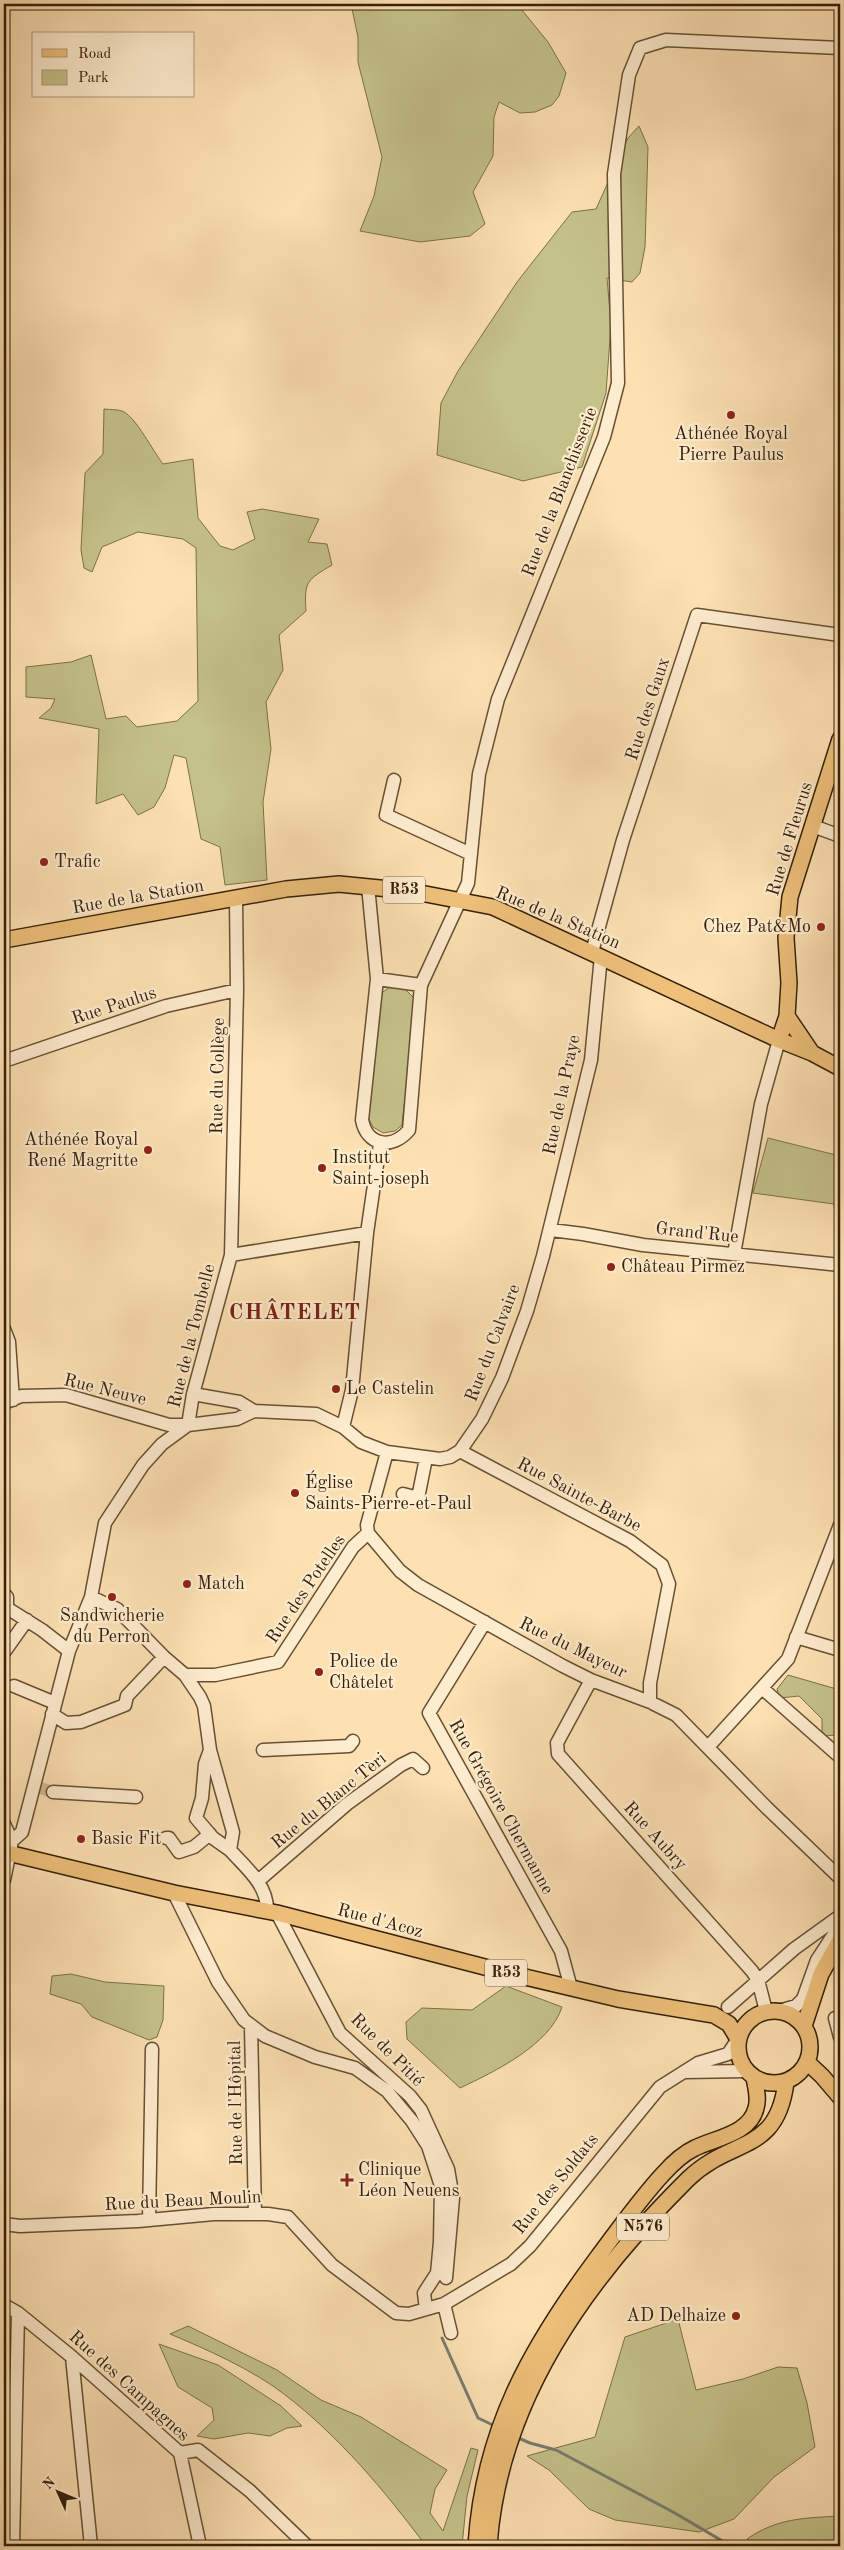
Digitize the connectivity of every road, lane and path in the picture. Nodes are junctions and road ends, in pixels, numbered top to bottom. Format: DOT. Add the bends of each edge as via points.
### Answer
graph roads {
  1 [pos="840,48"];
  2 [pos="840,635"];
  3 [pos="840,739"];
  4 [pos="394,780"];
  5 [pos="813,826"];
  6 [pos="840,836"];
  7 [pos="470,854"];
  8 [pos="368,886"];
  9 [pos="236,898"];
  10 [pos="460,901"];
  11 [pos="4,940"];
  12 [pos="596,954"];
  13 [pos="377,979"];
  14 [pos="421,985"];
  15 [pos="237,990"];
  16 [pos="787,1016"];
  17 [pos="778,1043"];
  18 [pos="812,1053"];
  19 [pos="4,1061"];
  20 [pos="840,1068"];
  21 [pos="380,1144"];
  22 [pos="550,1230"];
  23 [pos="367,1233"];
  24 [pos="734,1254"];
  25 [pos="231,1255"];
  26 [pos="840,1266"];
  27 [pos="4,1329"];
  28 [pos="193,1394"];
  29 [pos="9,1401"];
  30 [pos="254,1411"];
  31 [pos="188,1425"];
  32 [pos="343,1427"];
  33 [pos="460,1451"];
  34 [pos="387,1452"];
  35 [pos="426,1458"];
  36 [pos="403,1494"];
  37 [pos="840,1525"];
  38 [pos="368,1533"];
  39 [pos="4,1594"];
  40 [pos="91,1597"];
  41 [pos="6,1610"];
  42 [pos="27,1620"];
  43 [pos="485,1622"];
  44 [pos="796,1637"];
  45 [pos="840,1650"];
  46 [pos="5,1651"];
  47 [pos="69,1651"];
  48 [pos="164,1657"];
  49 [pos="186,1675"];
  50 [pos="590,1680"];
  51 [pos="14,1686"];
  52 [pos="763,1689"];
  53 [pos="650,1702"];
  54 [pos="53,1708"];
  55 [pos="353,1741"];
  56 [pos="708,1747"];
  57 [pos="210,1750"];
  58 [pos="263,1750"];
  59 [pos="840,1757"];
  60 [pos="423,1768"];
  61 [pos="53,1792"];
  62 [pos="136,1797"];
  63 [pos="4,1824"];
  64 [pos="210,1834"];
  65 [pos="166,1838"];
  66 [pos="8,1849"];
  67 [pos="230,1850"];
  68 [pos="840,1878"];
  69 [pos="4,1880"];
  70 [pos="258,1881"];
  71 [pos="174,1893"];
  72 [pos="272,1912"];
  73 [pos="840,1920"];
  74 [pos="840,1925"];
  75 [pos="840,1940"];
  76 [pos="758,1980"];
  77 [pos="571,1988"];
  78 [pos="728,2007"];
  79 [pos="772,2011"];
  80 [pos="835,2018"];
  81 [pos="252,2026"];
  82 [pos="804,2026"];
  83 [pos="840,2037"];
  84 [pos="738,2039"];
  85 [pos="152,2049"];
  86 [pos="365,2054"];
  87 [pos="807,2062"];
  88 [pos="355,2068"];
  89 [pos="682,2072"];
  90 [pos="750,2075"];
  91 [pos="786,2082"];
  92 [pos="840,2098"];
  93 [pos="255,2214"];
  94 [pos="148,2220"];
  95 [pos="4,2224"];
  96 [pos="442,2275"];
  97 [pos="449,2301"];
  98 [pos="4,2305"];
  99 [pos="426,2309"];
  100 [pos="18,2313"];
  101 [pos="450,2333"];
  102 [pos="72,2357"];
  103 [pos="517,2400"];
  104 [pos="499,2451"];
  105 [pos="180,2453"];
  106 [pos="13,2546"];
  107 [pos="91,2546"];
  108 [pos="200,2546"];
  109 [pos="307,2546"];
  110 [pos="476,2546"];
  111 [pos="489,2546"];
  1 -- 7 [label="street, Rue de la Blanchisserie" via="666,40 640,48 629,74 614,174 618,383 604,437 498,698 478,774"];
  2 -- 12 [label="street, Rue des Gaux" via="697,615 623,840"];
  3 -- 5 [label="main road, Rue de Fleurus"];
  4 -- 7 [label="street" via="386,815"];
  5 -- 6 [label="street"];
  5 -- 16 [label="main road, Rue de Fleurus" via="790,897 786,938"];
  7 -- 10 [label="street, Rue de la Blanchisserie" via="468,883"];
  8 -- 9 [label="main road, Rue de la Station / R53" via="340,884"];
  8 -- 10 [label="main road, Rue de la Station / R53"];
  8 -- 13 [label="street"];
  9 -- 11 [label="main road, Rue de la Station / R53"];
  9 -- 15 [label="street, Rue du Collège"];
  10 -- 12 [label="main road, Rue de la Station / R53" via="493,907"];
  10 -- 14 [label="street, Rue de la Blanchisserie"];
  12 -- 17 [label="main road, Rue de la Station / R53"];
  12 -- 22 [label="street, Rue de la Praye" via="591,1060"];
  13 -- 14 [label="street"];
  13 -- 21 [label="street" via="362,1120 367,1134"];
  14 -- 21 [label="street" via="409,1130 393,1143"];
  15 -- 19 [label="street, Rue Paulus" via="166,1006"];
  15 -- 25 [label="street, Rue du Collège"];
  16 -- 17 [label="main road, Rue de Fleurus"];
  16 -- 18 [label="main road"];
  17 -- 18 [label="main road, Rue de la Station / R53"];
  17 -- 24 [label="street" via="761,1104"];
  18 -- 20 [label="main road, Rue de la Station / R53"];
  21 -- 23 [label="street"];
  22 -- 24 [label="street, Grand'Rue" via="643,1246"];
  22 -- 33 [label="street, Rue du Calvaire" via="527,1311 502,1378 482,1419"];
  23 -- 25 [label="street"];
  23 -- 32 [label="street" via="352,1390"];
  24 -- 26 [label="street, Grand'Rue"];
  25 -- 28 [label="street, Rue de la Tombelle"];
  27 -- 29 [label="street" via="9,1342"];
  28 -- 30 [label="street" via="239,1402"];
  28 -- 31 [label="street, Rue de la Tombelle"];
  29 -- 31 [label="street, Rue Neuve" via="21,1396 66,1395 169,1425"];
  30 -- 31 [label="street, Rue Neuve" via="237,1419"];
  30 -- 32 [label="street" via="316,1414"];
  31 -- 40 [label="street" via="162,1444 143,1465 105,1523"];
  32 -- 34 [label="street" via="361,1442"];
  33 -- 35 [label="street" via="450,1457"];
  33 -- 53 [label="street, Rue Sainte-Barbe" via="630,1540 662,1566 669,1584 650,1683"];
  34 -- 35 [label="street"];
  34 -- 38 [label="street" via="367,1525"];
  35 -- 36 [label="street" via="418,1498"];
  37 -- 44 [label="street"];
  38 -- 43 [label="street, Rue du Mayeur" via="408,1579"];
  38 -- 49 [label="street, Rue des Potelles" via="353,1548 278,1662 215,1675"];
  39 -- 41 [label="street" via="7,1597"];
  40 -- 47 [label="street"];
  40 -- 48 [label="street" via="117,1609"];
  41 -- 42 [label="street"];
  42 -- 46 [label="street"];
  42 -- 47 [label="street"];
  43 -- 50 [label="street, Rue du Mayeur"];
  43 -- 77 [label="street, Rue Grégoire Chermanne" via="429,1713 562,1951"];
  44 -- 45 [label="street"];
  44 -- 52 [label="street" via="788,1659"];
  47 -- 54 [label="street"];
  48 -- 49 [label="street"];
  48 -- 54 [label="street" via="127,1696 125,1705 81,1722 66,1723"];
  49 -- 57 [label="street" via="204,1706"];
  50 -- 53 [label="street, Rue du Mayeur"];
  50 -- 76 [label="street, Rue Aubry" via="557,1743 558,1754"];
  51 -- 54 [label="street"];
  52 -- 56 [label="street"];
  52 -- 59 [label="street"];
  53 -- 56 [label="street, Rue du Mayeur" via="676,1715"];
  54 -- 66 [label="street" via="22,1832"];
  55 -- 58 [label="street" via="349,1746"];
  56 -- 68 [label="street, Rue du Mayeur" via="793,1835"];
  57 -- 64 [label="street, Rue de Pitié" via="196,1818"];
  57 -- 67 [label="street" via="233,1832"];
  60 -- 70 [label="street, Rue du Blanc Tèri" via="413,1760 401,1765 347,1804"];
  61 -- 62 [label="street"];
  63 -- 66 [label="street"];
  64 -- 65 [label="street" via="194,1847 179,1852 170,1838"];
  64 -- 67 [label="street, Rue de Pitié"];
  66 -- 69 [label="street"];
  66 -- 71 [label="main road, Rue d'Acoz / R53"];
  67 -- 70 [label="street, Rue de Pitié"];
  70 -- 72 [label="street, Rue de Pitié"];
  71 -- 72 [label="main road, Rue d'Acoz / R53"];
  71 -- 81 [label="street, Rue de l'Hôpital" via="218,1982 244,2020"];
  72 -- 77 [label="main road, Rue d'Acoz / R53"];
  72 -- 86 [label="street, Rue de Pitié" via="340,2033"];
  73 -- 76 [label="street" via="837,1918 815,1932"];
  74 -- 79 [label="street" via="817,1960 803,1999 796,2006"];
  75 -- 82 [label="main road" via="821,1974"];
  76 -- 78 [label="street"];
  76 -- 79 [label="street, Rue Aubry"];
  77 -- 84 [label="main road, Rue d'Acoz / R53" via="714,2015 729,2024"];
  79 -- 82 [label="main road" via="790,2014"];
  79 -- 84 [label="main road" via="748,2021"];
  80 -- 83 [label="street"];
  81 -- 88 [label="street" via="265,2036 315,2057"];
  81 -- 93 [label="street, Rue de l'Hôpital"];
  82 -- 87 [label="main road" via="809,2037"];
  84 -- 89 [label="street, Rue des Soldats" via="722,2058 698,2063"];
  84 -- 90 [label="main road" via="740,2062"];
  85 -- 94 [label="street"];
  86 -- 88 [label="street"];
  86 -- 96 [label="street, Rue de Pitié" via="421,2110 448,2168 452,2198"];
  87 -- 91 [label="main road"];
  87 -- 92 [label="main road"];
  88 -- 96 [label="street" via="387,2091 428,2146 442,2186"];
  89 -- 90 [label="street"];
  89 -- 97 [label="street, Rue des Soldats" via="664,2083 642,2106 524,2252 511,2264"];
  90 -- 91 [label="main road" via="764,2083"];
  90 -- 103 [label="main road, N576" via="758,2099 752,2119 733,2132 693,2148 662,2175 553,2320 527,2363"];
  91 -- 103 [label="main road, N576" via="779,2113 766,2133 700,2169 619,2255 565,2327"];
  93 -- 94 [label="street, Rue du Beau Moulin"];
  93 -- 99 [label="street, Rue du Beau Moulin" via="288,2217 332,2265 396,2313 409,2314"];
  94 -- 95 [label="street, Rue du Beau Moulin"];
  96 -- 97 [label="street"];
  96 -- 99 [label="street" via="424,2293"];
  97 -- 99 [label="street, Rue du Beau Moulin"];
  97 -- 101 [label="street"];
  98 -- 100 [label="street, Rue des Campagnes"];
  100 -- 102 [label="street, Rue des Campagnes"];
  100 -- 106 [label="street"];
  102 -- 105 [label="street, Rue des Campagnes"];
  102 -- 107 [label="street"];
  103 -- 104 [label="main road, N576"];
  104 -- 110 [label="main road, N576" via="481,2498"];
  104 -- 111 [label="main road, N576"];
  105 -- 108 [label="street, Rue des Campagnes"];
  105 -- 109 [label="street" via="198,2450 250,2491"];
}
